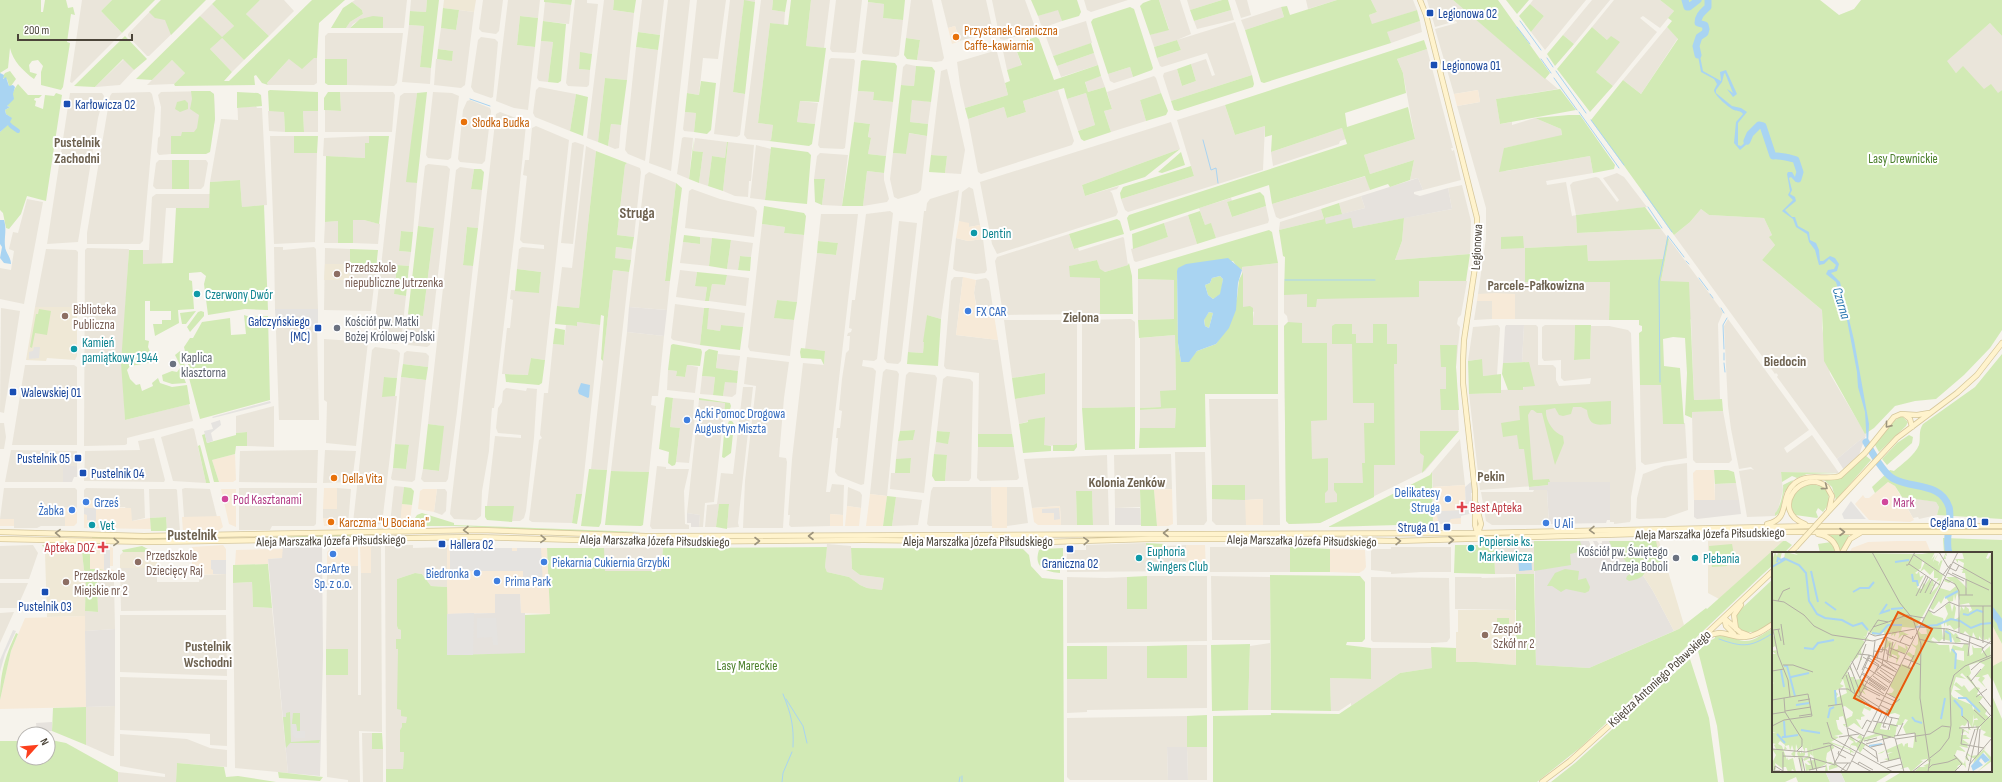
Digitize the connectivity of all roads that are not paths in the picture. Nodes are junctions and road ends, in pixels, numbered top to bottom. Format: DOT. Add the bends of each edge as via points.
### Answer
graph roads {
  1 [pos="1420,0"];
  2 [pos="2002,343"];
  3 [pos="1932,413"];
  4 [pos="1905,414"];
  5 [pos="1912,427"];
  6 [pos="1828,513"];
  7 [pos="1758,526"];
  8 [pos="1810,526"];
  9 [pos="2002,526"];
  10 [pos="1943,529"];
  11 [pos="1956,529"];
  12 [pos="0,532"];
  13 [pos="1803,532"];
  14 [pos="1864,532"];
  15 [pos="2002,532"];
  16 [pos="1478,533"];
  17 [pos="0,539"];
  18 [pos="1478,540"];
  19 [pos="1791,552"];
  20 [pos="1838,552"];
  21 [pos="1843,552"];
  22 [pos="1772,572"];
  23 [pos="1745,598"];
  24 [pos="1724,618"];
  25 [pos="1772,625"];
  26 [pos="1736,629"];
  27 [pos="1736,636"];
  28 [pos="1751,636"];
  29 [pos="1699,642"];
  30 [pos="1542,782"];
  1 -- 16 [label="main road, Legionowa" via="1478,218 1477,254 1463,361 1475,500 1481,524"];
  2 -- 3 [label="main road" via="1977,375"];
  3 -- 4 [label="main road"];
  3 -- 5 [label="main road"];
  4 -- 5 [label="main road" via="1910,419"];
  4 -- 7 [label="main road, one-way" via="1893,418 1846,472 1839,476 1812,477 1797,482 1787,493 1782,516 1776,522"];
  5 -- 6 [label="main road" via="1883,452"];
  8 -- 6 [label="main road, one-way" via="1795,520 1790,513 1790,499 1798,488 1813,482 1822,483 1827,487 1832,498"];
  6 -- 19 [label="main road, bridge"];
  7 -- 8 [label="main road, Aleja Marszałka Józefa Piłsudskiego"];
  7 -- 16 [label="main road, Aleja Marszałka Józefa Piłsudskiego, one-way"];
  8 -- 10 [label="main road, Aleja Marszałka Józefa Piłsudskiego"];
  9 -- 11 [label="main road"];
  10 -- 11 [label="main road, Aleja Marszałka Józefa Piłsudskiego"];
  10 -- 14 [label="main road, Aleja Marszałka Józefa Piłsudskiego"];
  11 -- 15 [label="main road"];
  16 -- 12 [label="main road, Aleja Marszałka Józefa Piłsudskiego, one-way" via="646,536 474,530 144,536"];
  13 -- 14 [label="main road, Aleja Marszałka Józefa Piłsudskiego, one-way"];
  13 -- 18 [label="main road, Aleja Marszałka Józefa Piłsudskiego" via="1700,532"];
  13 -- 20 [label="main road" via="1828,537 1836,544"];
  14 -- 21 [label="main road" via="1853,536"];
  16 -- 18 [label="main road, Legionowa"];
  17 -- 18 [label="main road, Aleja Marszałka Józefa Piłsudskiego, one-way" via="151,542 470,537 647,542"];
  22 -- 23 [label="main road, Księdza Antoniego Poławskiego"];
  23 -- 24 [label="main road, Księdza Antoniego Poławskiego"];
  23 -- 26 [label="main road" via="1734,615"];
  24 -- 26 [label="main road"];
  24 -- 27 [label="main road" via="1726,626"];
  24 -- 29 [label="main road, Księdza Antoniego Poławskiego"];
  25 -- 28 [label="main road"];
  26 -- 28 [label="main road"];
  27 -- 28 [label="main road"];
  27 -- 29 [label="main road" via="1717,633"];
  29 -- 30 [label="main road, Księdza Antoniego Poławskiego" via="1584,748"];
}
